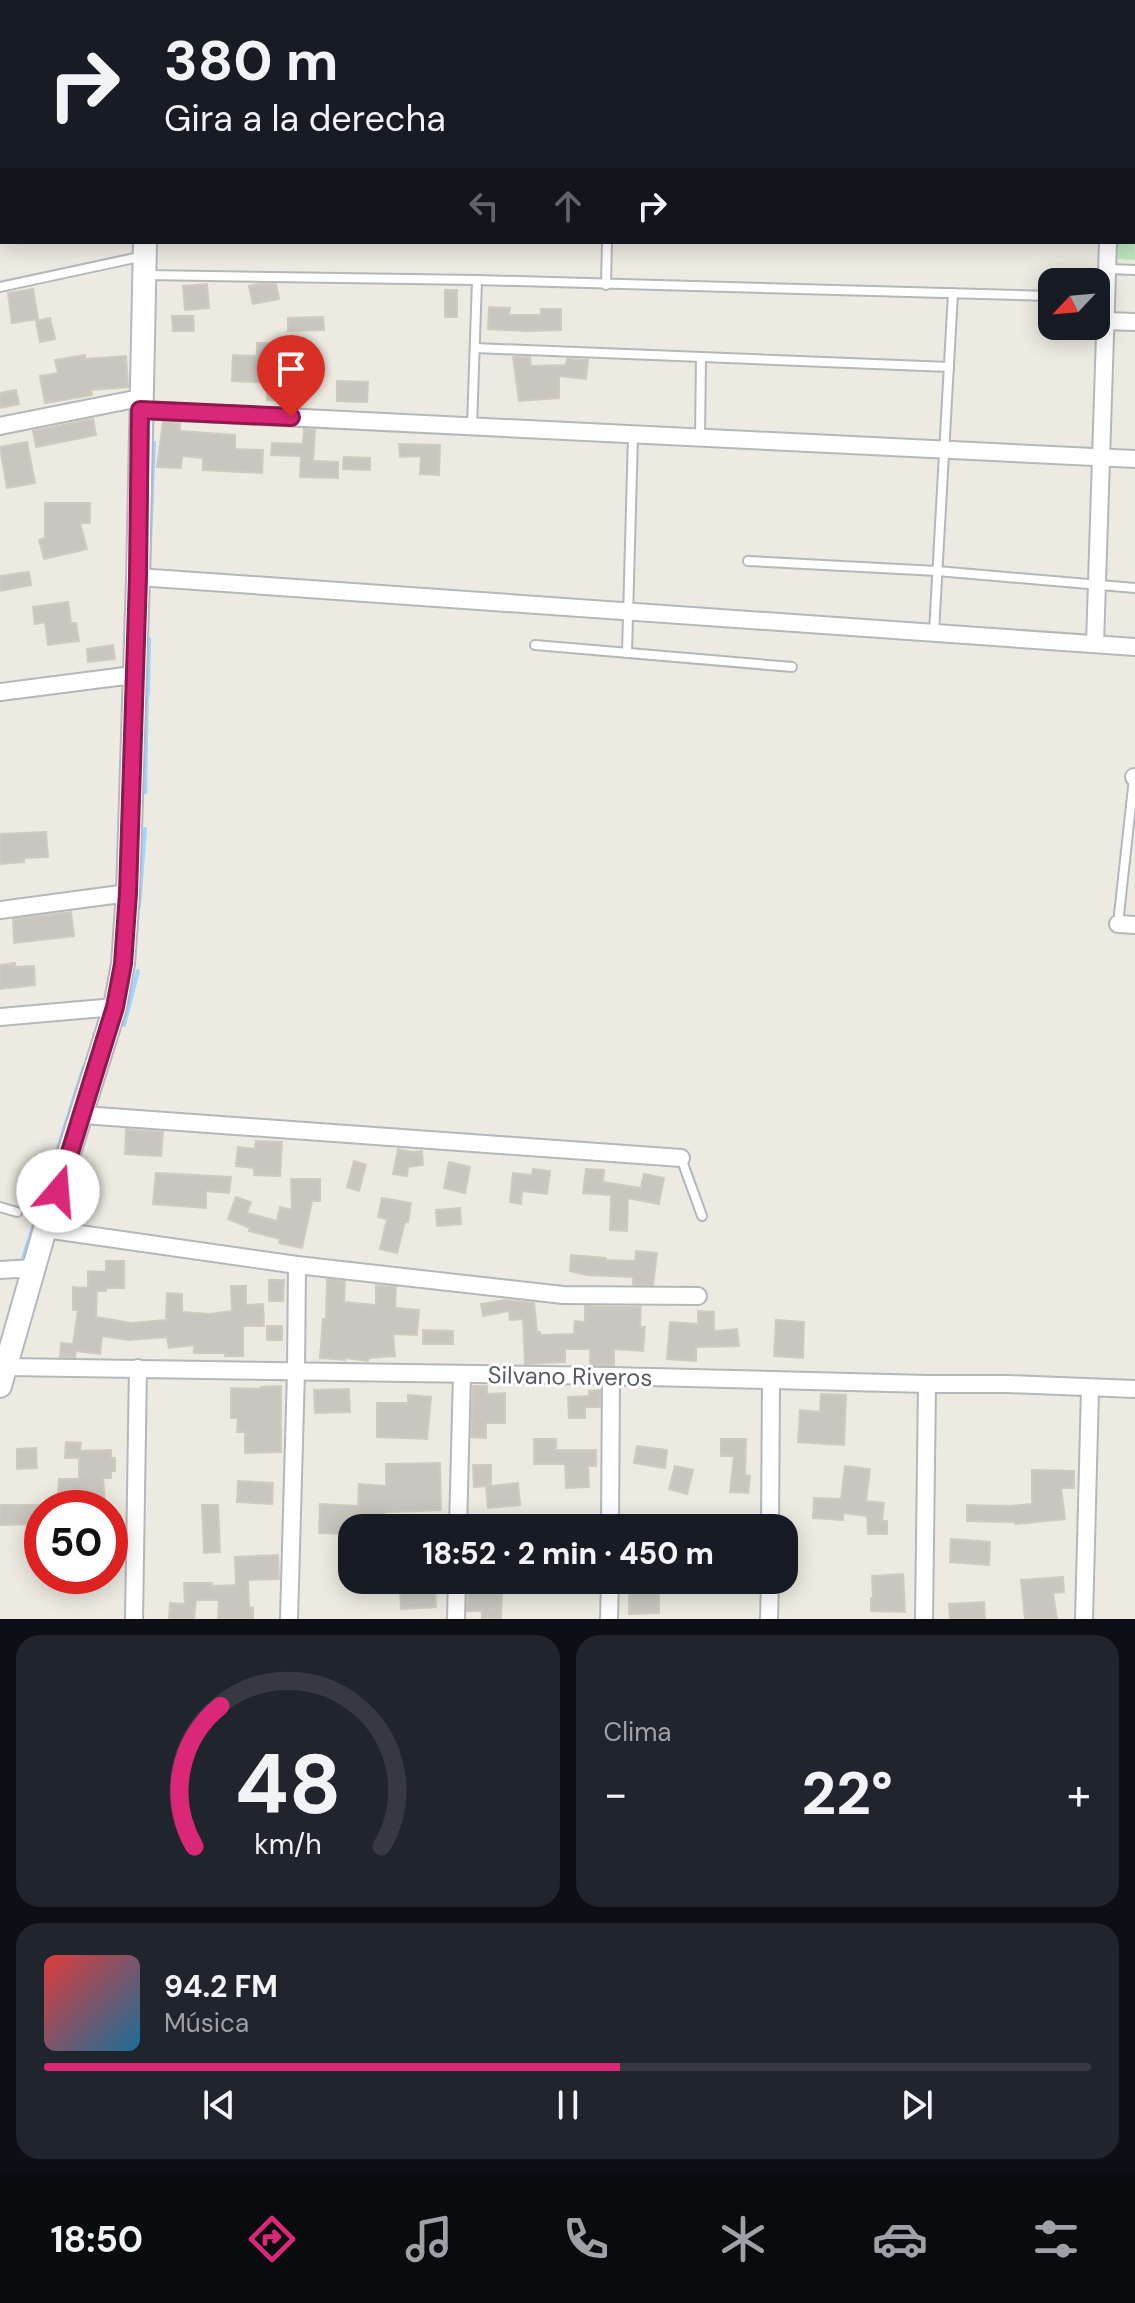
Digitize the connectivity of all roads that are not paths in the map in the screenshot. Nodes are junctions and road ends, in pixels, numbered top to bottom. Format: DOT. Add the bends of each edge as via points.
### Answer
graph roads {
  1 [pos="607,244"];
  2 [pos="1108,244"];
  3 [pos="145,258"];
  4 [pos="1107,268"];
  5 [pos="1110,269"];
  6 [pos="1135,270"];
  7 [pos="477,280"];
  8 [pos="606,285"];
  9 [pos="0,287"];
  10 [pos="953,293"];
  11 [pos="1038,296"];
  12 [pos="1110,321"];
  13 [pos="1135,322"];
  14 [pos="1105,340"];
  15 [pos="475,348"];
  16 [pos="701,358"];
  17 [pos="949,367"];
  18 [pos="140,404"];
  19 [pos="0,426"];
  20 [pos="472,426"];
  21 [pos="634,434"];
  22 [pos="700,437"];
  23 [pos="944,449"];
  24 [pos="1102,457"];
  25 [pos="1135,459"];
  26 [pos="748,561"];
  27 [pos="937,571"];
  28 [pos="138,577"];
  29 [pos="1097,585"];
  30 [pos="1135,588"];
  31 [pos="629,611"];
  32 [pos="934,632"];
  33 [pos="1095,644"];
  34 [pos="535,645"];
  35 [pos="1135,647"];
  36 [pos="627,653"];
  37 [pos="792,667"];
  38 [pos="133,675"];
  39 [pos="0,692"];
  40 [pos="1134,777"];
  41 [pos="128,893"];
  42 [pos="0,910"];
  43 [pos="1127,924"];
  44 [pos="115,1007"];
  45 [pos="0,1017"];
  46 [pos="83,1115"];
  47 [pos="681,1158"];
  48 [pos="0,1207"];
  49 [pos="17,1212"];
  50 [pos="702,1216"];
  51 [pos="45,1229"];
  52 [pos="297,1265"];
  53 [pos="0,1270"];
  54 [pos="33,1276"];
  55 [pos="698,1296"];
  56 [pos="138,1368"];
  57 [pos="296,1371"];
  58 [pos="462,1374"];
  59 [pos="3,1376"];
  60 [pos="611,1376"];
  61 [pos="771,1381"];
  62 [pos="927,1384"];
  63 [pos="1098,1389"];
  64 [pos="1135,1389"];
  65 [pos="1135,1402"];
  66 [pos="458,1514"];
  67 [pos="610,1514"];
  68 [pos="770,1514"];
  69 [pos="457,1594"];
  70 [pos="610,1594"];
  71 [pos="770,1594"];
  72 [pos="134,1619"];
  73 [pos="289,1619"];
  74 [pos="456,1619"];
  75 [pos="609,1619"];
  76 [pos="769,1619"];
  77 [pos="924,1619"];
  78 [pos="1084,1619"];
  1 -- 8 [label="lane"];
  2 -- 4 [label="street"];
  3 -- 7 [label="lane"];
  3 -- 9 [label="lane"];
  3 -- 18 [label="main road"];
  5 -- 6 [label="lane"];
  7 -- 8 [label="lane"];
  7 -- 15 [label="lane"];
  8 -- 10 [label="lane"];
  10 -- 11 [label="lane"];
  10 -- 17 [label="lane"];
  12 -- 13 [label="street"];
  14 -- 24 [label="street"];
  15 -- 16 [label="lane"];
  15 -- 20 [label="lane"];
  16 -- 17 [label="lane"];
  16 -- 22 [label="lane"];
  17 -- 23 [label="lane"];
  18 -- 19 [label="street"];
  18 -- 20 [label="street"];
  18 -- 28 [label="main road"];
  20 -- 21 [label="street"];
  21 -- 22 [label="street"];
  21 -- 31 [label="lane"];
  22 -- 23 [label="street"];
  23 -- 24 [label="street"];
  23 -- 27 [label="lane"];
  24 -- 25 [label="street"];
  24 -- 29 [label="street"];
  26 -- 27 [label="lane"];
  27 -- 29 [label="lane"];
  27 -- 32 [label="lane"];
  28 -- 31 [label="street"];
  28 -- 38 [label="main road"];
  29 -- 30 [label="lane"];
  29 -- 33 [label="street"];
  31 -- 32 [label="street"];
  31 -- 36 [label="lane"];
  32 -- 33 [label="street"];
  33 -- 35 [label="street"];
  34 -- 36 [label="lane"];
  36 -- 37 [label="lane"];
  38 -- 39 [label="street"];
  38 -- 41 [label="main road"];
  40 -- 43 [label="lane"];
  41 -- 42 [label="street"];
  41 -- 44 [label="main road"];
  44 -- 45 [label="street"];
  44 -- 46 [label="main road"];
  46 -- 47 [label="street"];
  46 -- 51 [label="main road"];
  47 -- 50 [label="lane"];
  48 -- 49 [label="lane"];
  51 -- 52 [label="street"];
  51 -- 54 [label="main road"];
  52 -- 55 [label="street" via="563,1295"];
  52 -- 57 [label="street"];
  53 -- 54 [label="street"];
  54 -- 59 [label="main road"];
  56 -- 57 [label="street, Silvano Riveros"];
  56 -- 59 [label="street, Silvano Riveros"];
  56 -- 72 [label="street"];
  57 -- 58 [label="street, Silvano Riveros"];
  57 -- 73 [label="street"];
  58 -- 60 [label="street, Silvano Riveros"];
  58 -- 66 [label="street"];
  60 -- 61 [label="street, Silvano Riveros"];
  60 -- 67 [label="street"];
  61 -- 62 [label="street, Silvano Riveros"];
  61 -- 68 [label="street"];
  62 -- 63 [label="street, Silvano Riveros"];
  62 -- 77 [label="street"];
  63 -- 64 [label="street, Silvano Riveros"];
  63 -- 65 [label="street"];
  63 -- 78 [label="street"];
  69 -- 74 [label="street"];
  70 -- 75 [label="street"];
  71 -- 76 [label="street"];
}
